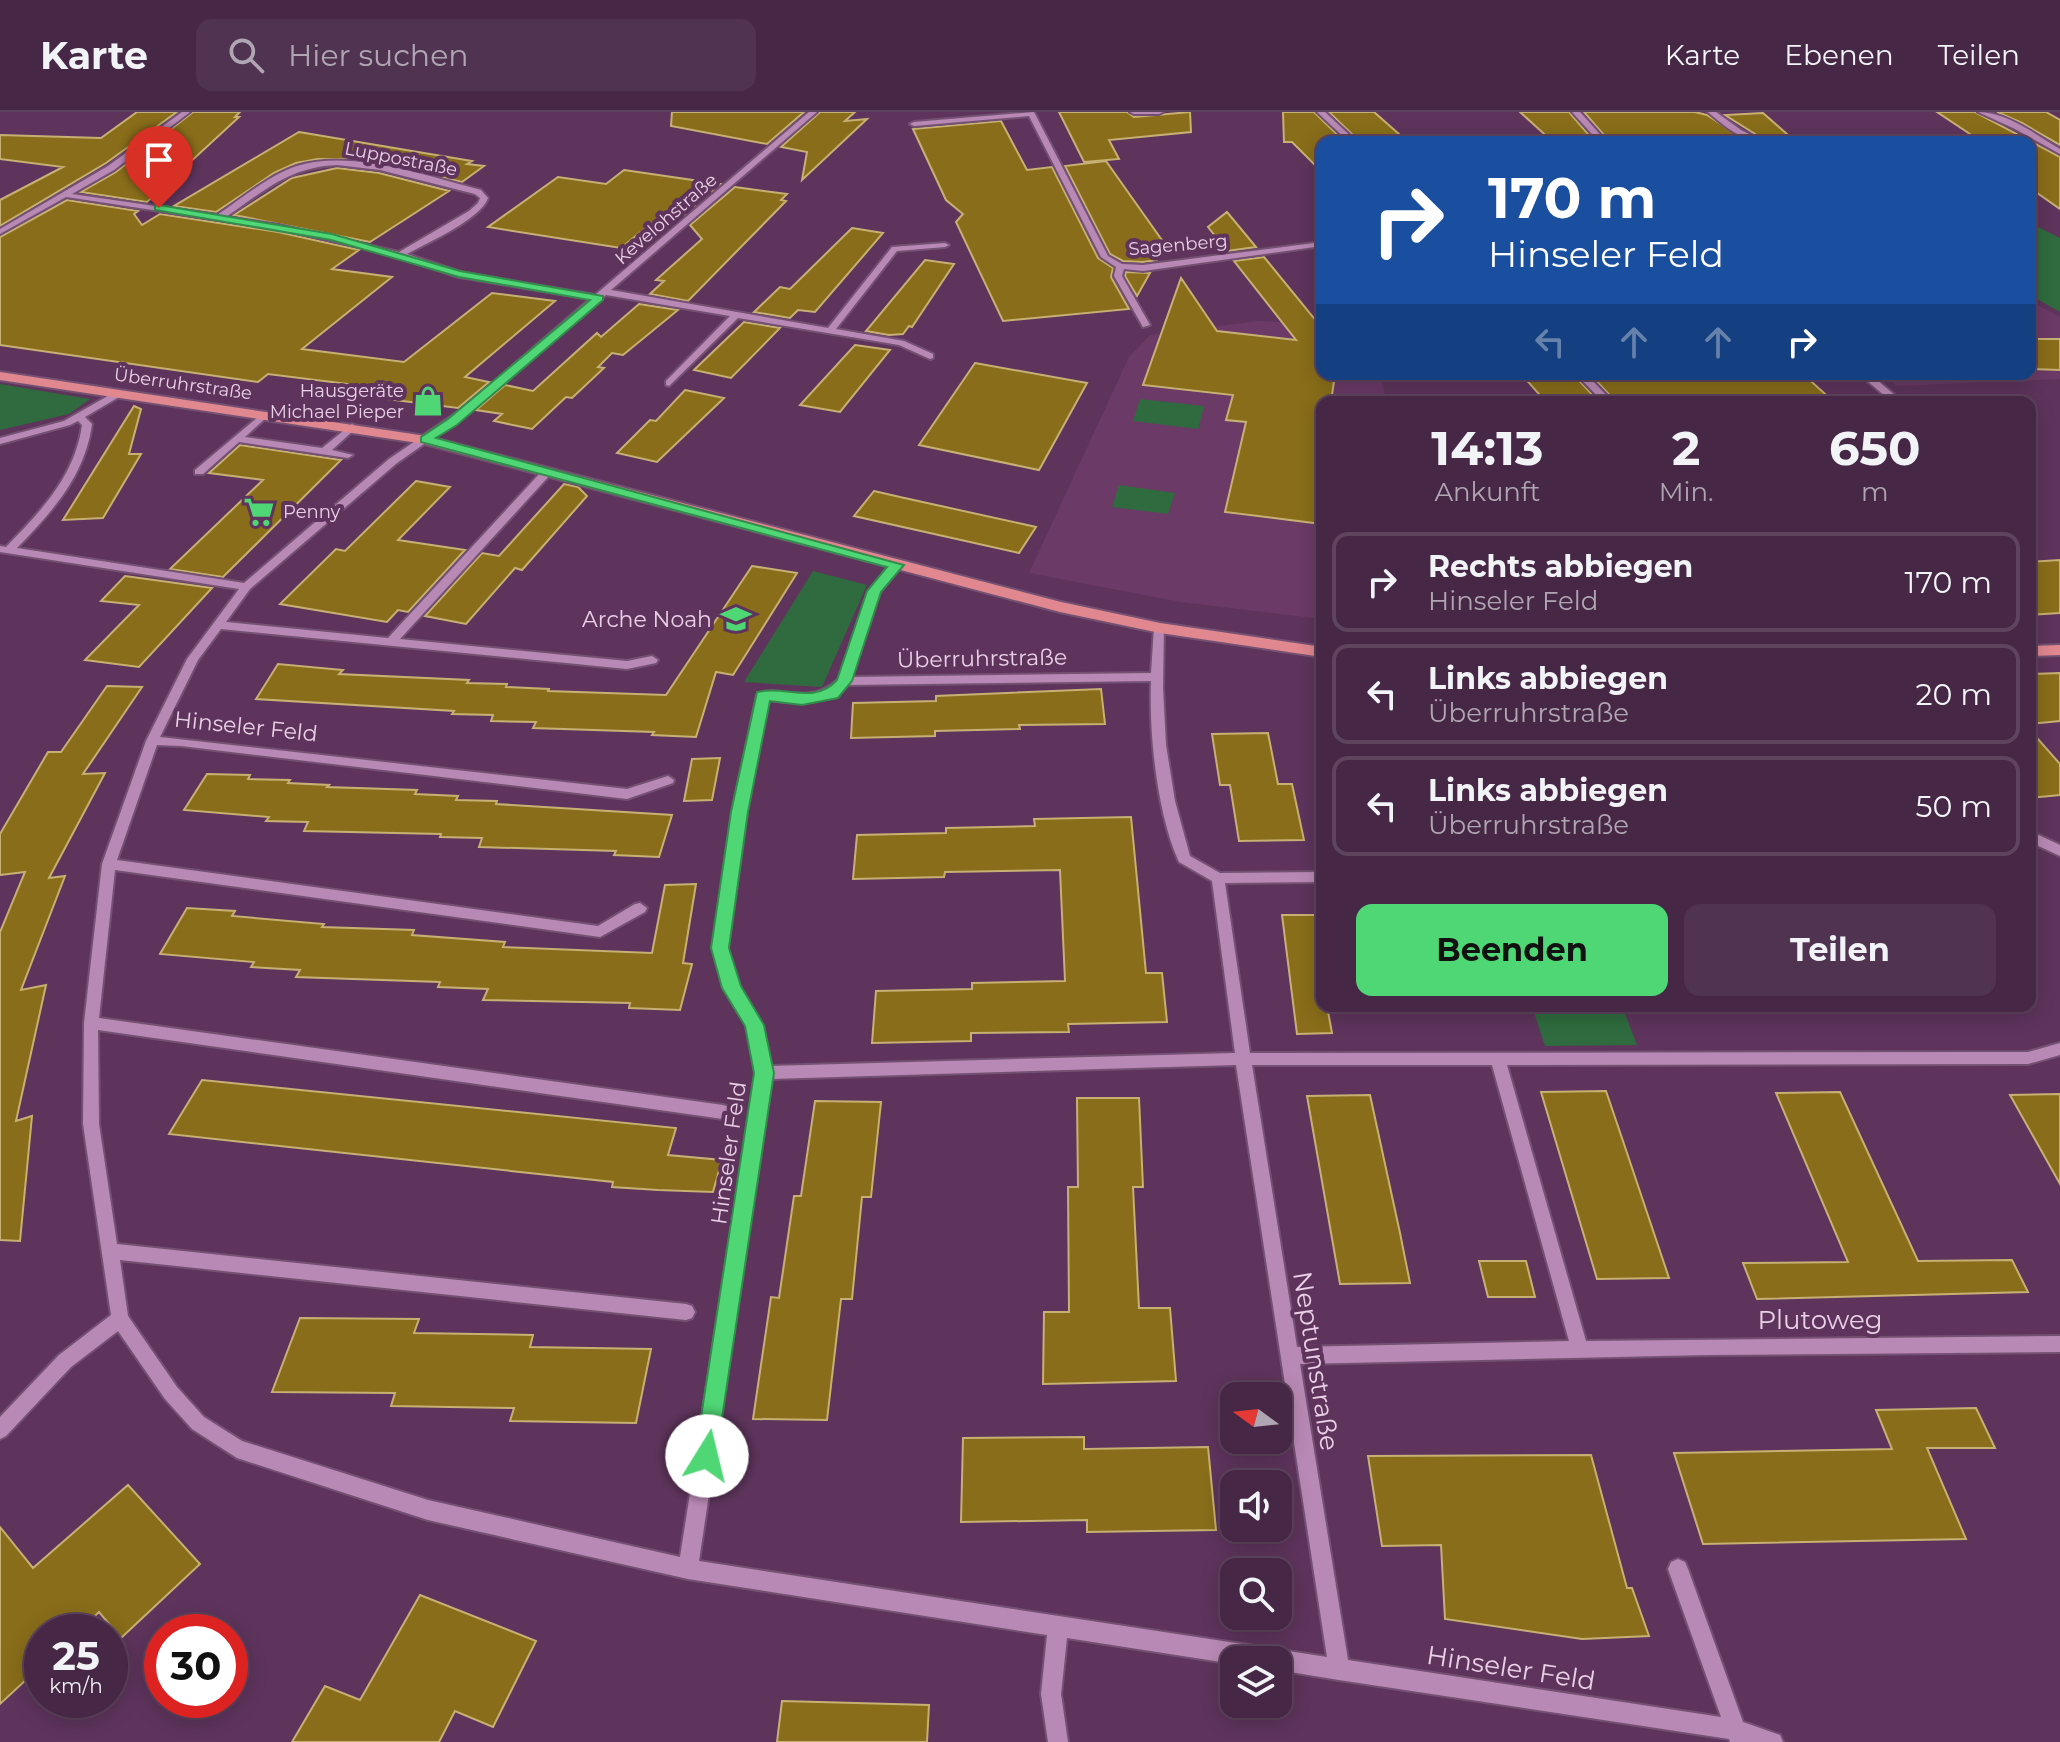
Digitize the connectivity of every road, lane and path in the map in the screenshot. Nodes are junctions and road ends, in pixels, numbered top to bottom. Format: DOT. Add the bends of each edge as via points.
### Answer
graph roads {
  1 [pos="186,112"];
  2 [pos="813,112"];
  3 [pos="1134,112"];
  4 [pos="1159,112"];
  5 [pos="1321,112"];
  6 [pos="1576,112"];
  7 [pos="1712,112"];
  8 [pos="1982,112"];
  9 [pos="1030,113"];
  10 [pos="914,124"];
  11 [pos="1347,136"];
  12 [pos="1598,136"];
  13 [pos="1747,136"];
  14 [pos="2033,136"];
  15 [pos="2036,138"];
  16 [pos="2060,152"];
  17 [pos="66,195"];
  18 [pos="220,217"];
  19 [pos="0,232"];
  20 [pos="945,245"];
  21 [pos="1316,245"];
  22 [pos="400,255"];
  23 [pos="1120,266"];
  24 [pos="603,295"];
  25 [pos="737,314"];
  26 [pos="1146,325"];
  27 [pos="831,330"];
  28 [pos="930,356"];
  29 [pos="0,376"];
  30 [pos="1587,380"];
  31 [pos="1871,380"];
  32 [pos="669,383"];
  33 [pos="116,395"];
  34 [pos="1602,396"];
  35 [pos="1891,396"];
  36 [pos="264,415"];
  37 [pos="79,417"];
  38 [pos="352,427"];
  39 [pos="238,439"];
  40 [pos="426,440"];
  41 [pos="0,441"];
  42 [pos="325,451"];
  43 [pos="348,455"];
  44 [pos="199,472"];
  45 [pos="546,473"];
  46 [pos="5,549"];
  47 [pos="897,565"];
  48 [pos="246,587"];
  49 [pos="218,625"];
  50 [pos="1160,628"];
  51 [pos="391,642"];
  52 [pos="2060,650"];
  53 [pos="1316,651"];
  54 [pos="2036,651"];
  55 [pos="652,660"];
  56 [pos="1155,677"];
  57 [pos="844,681"];
  58 [pos="152,741"];
  59 [pos="668,780"];
  60 [pos="2036,840"];
  61 [pos="2060,851"];
  62 [pos="109,864"];
  63 [pos="1316,877"];
  64 [pos="1218,878"];
  65 [pos="640,908"];
  66 [pos="91,1023"];
  67 [pos="2060,1049"];
  68 [pos="1243,1059"];
  69 [pos="1498,1059"];
  70 [pos="764,1073"];
  71 [pos="723,1112"];
  72 [pos="110,1251"];
  73 [pos="686,1312"];
  74 [pos="120,1319"];
  75 [pos="2060,1344"];
  76 [pos="1580,1350"];
  77 [pos="1289,1356"];
  78 [pos="0,1430"];
  79 [pos="688,1569"];
  80 [pos="1678,1569"];
  81 [pos="1058,1628"];
  82 [pos="1220,1652"];
  83 [pos="1292,1662"];
  84 [pos="1339,1670"];
  85 [pos="1738,1736"];
  86 [pos="1058,1742"];
  87 [pos="1773,1742"];
  1 -- 17 [label="street"];
  2 -- 24 [label="street, Kevelohstraße"];
  3 -- 4 [label="street"];
  5 -- 11 [label="street"];
  6 -- 12 [label="street"];
  7 -- 13 [label="street"];
  8 -- 14 [label="street"];
  9 -- 10 [label="street, Sagenberg"];
  9 -- 23 [label="street, Sagenberg" via="1105,257"];
  15 -- 16 [label="street"];
  17 -- 18 [label="street"];
  17 -- 19 [label="street"];
  18 -- 22 [label="street"];
  18 -- 22 [label="street, Luppostraße" via="282,176 326,162 463,188 484,198 472,213"];
  20 -- 27 [label="street" via="895,249"];
  21 -- 23 [label="street, Sagenberg" via="1143,268"];
  22 -- 24 [label="street" via="487,280"];
  23 -- 26 [label="street" via="1118,276"];
  24 -- 25 [label="street"];
  24 -- 40 [label="street, Kevelohstraße"];
  25 -- 27 [label="street"];
  25 -- 32 [label="street"];
  27 -- 28 [label="street" via="901,343"];
  29 -- 33 [label="main road, Überruhrstraße"];
  30 -- 34 [label="street"];
  31 -- 35 [label="street"];
  33 -- 36 [label="main road, Überruhrstraße"];
  33 -- 37 [label="street"];
  36 -- 38 [label="main road, Überruhrstraße"];
  36 -- 39 [label="street"];
  37 -- 41 [label="street"];
  37 -- 46 [label="street" via="87,424 87,436 62,490"];
  38 -- 40 [label="main road, Überruhrstraße"];
  38 -- 42 [label="street"];
  39 -- 42 [label="street"];
  39 -- 44 [label="street"];
  40 -- 45 [label="main road, Überruhrstraße"];
  40 -- 48 [label="street, Hinseler Feld" via="393,461"];
  42 -- 43 [label="street"];
  45 -- 47 [label="main road, Überruhrstraße"];
  45 -- 51 [label="street"];
  46 -- 48 [label="street"];
  47 -- 50 [label="main road, Überruhrstraße"];
  47 -- 57 [label="street" via="875,591"];
  48 -- 49 [label="street, Hinseler Feld"];
  49 -- 51 [label="street"];
  49 -- 58 [label="street, Hinseler Feld" via="193,659"];
  50 -- 53 [label="main road, Überruhrstraße"];
  50 -- 56 [label="street"];
  51 -- 55 [label="street" via="627,665"];
  52 -- 54 [label="main road"];
  56 -- 57 [label="street, Überruhrstraße"];
  56 -- 64 [label="street" via="1166,802 1184,859"];
  57 -- 70 [label="street, Hinseler Feld" via="832,695 802,700 763,695 739,812 720,948 732,988 754,1025"];
  58 -- 59 [label="street, Hinseler Feld" via="627,794"];
  58 -- 62 [label="street, Hinseler Feld"];
  60 -- 61 [label="street"];
  62 -- 65 [label="street" via="600,932"];
  62 -- 66 [label="street, Hinseler Feld"];
  63 -- 64 [label="street"];
  64 -- 68 [label="street, Neptunstraße"];
  66 -- 71 [label="street, Hinseler Feld"];
  66 -- 72 [label="street, Hinseler Feld" via="91,1124"];
  67 -- 69 [label="street" via="2028,1058"];
  68 -- 69 [label="street"];
  68 -- 70 [label="street"];
  68 -- 77 [label="street, Neptunstraße"];
  69 -- 76 [label="street"];
  70 -- 79 [label="street, Hinseler Feld"];
  72 -- 73 [label="street"];
  72 -- 74 [label="street, Hinseler Feld"];
  74 -- 78 [label="street" via="65,1361"];
  74 -- 79 [label="street, Hinseler Feld" via="171,1393 198,1423 237,1449 428,1510"];
  75 -- 76 [label="street, Plutoweg"];
  76 -- 77 [label="street, Plutoweg"];
  77 -- 84 [label="street, Neptunstraße"];
  79 -- 81 [label="street, Hinseler Feld"];
  80 -- 85 [label="street"];
  81 -- 82 [label="street, Hinseler Feld"];
  81 -- 86 [label="street" via="1051,1694"];
  83 -- 84 [label="street, Hinseler Feld"];
  84 -- 85 [label="street, Hinseler Feld"];
  85 -- 87 [label="street, Hinseler Feld"];
}
